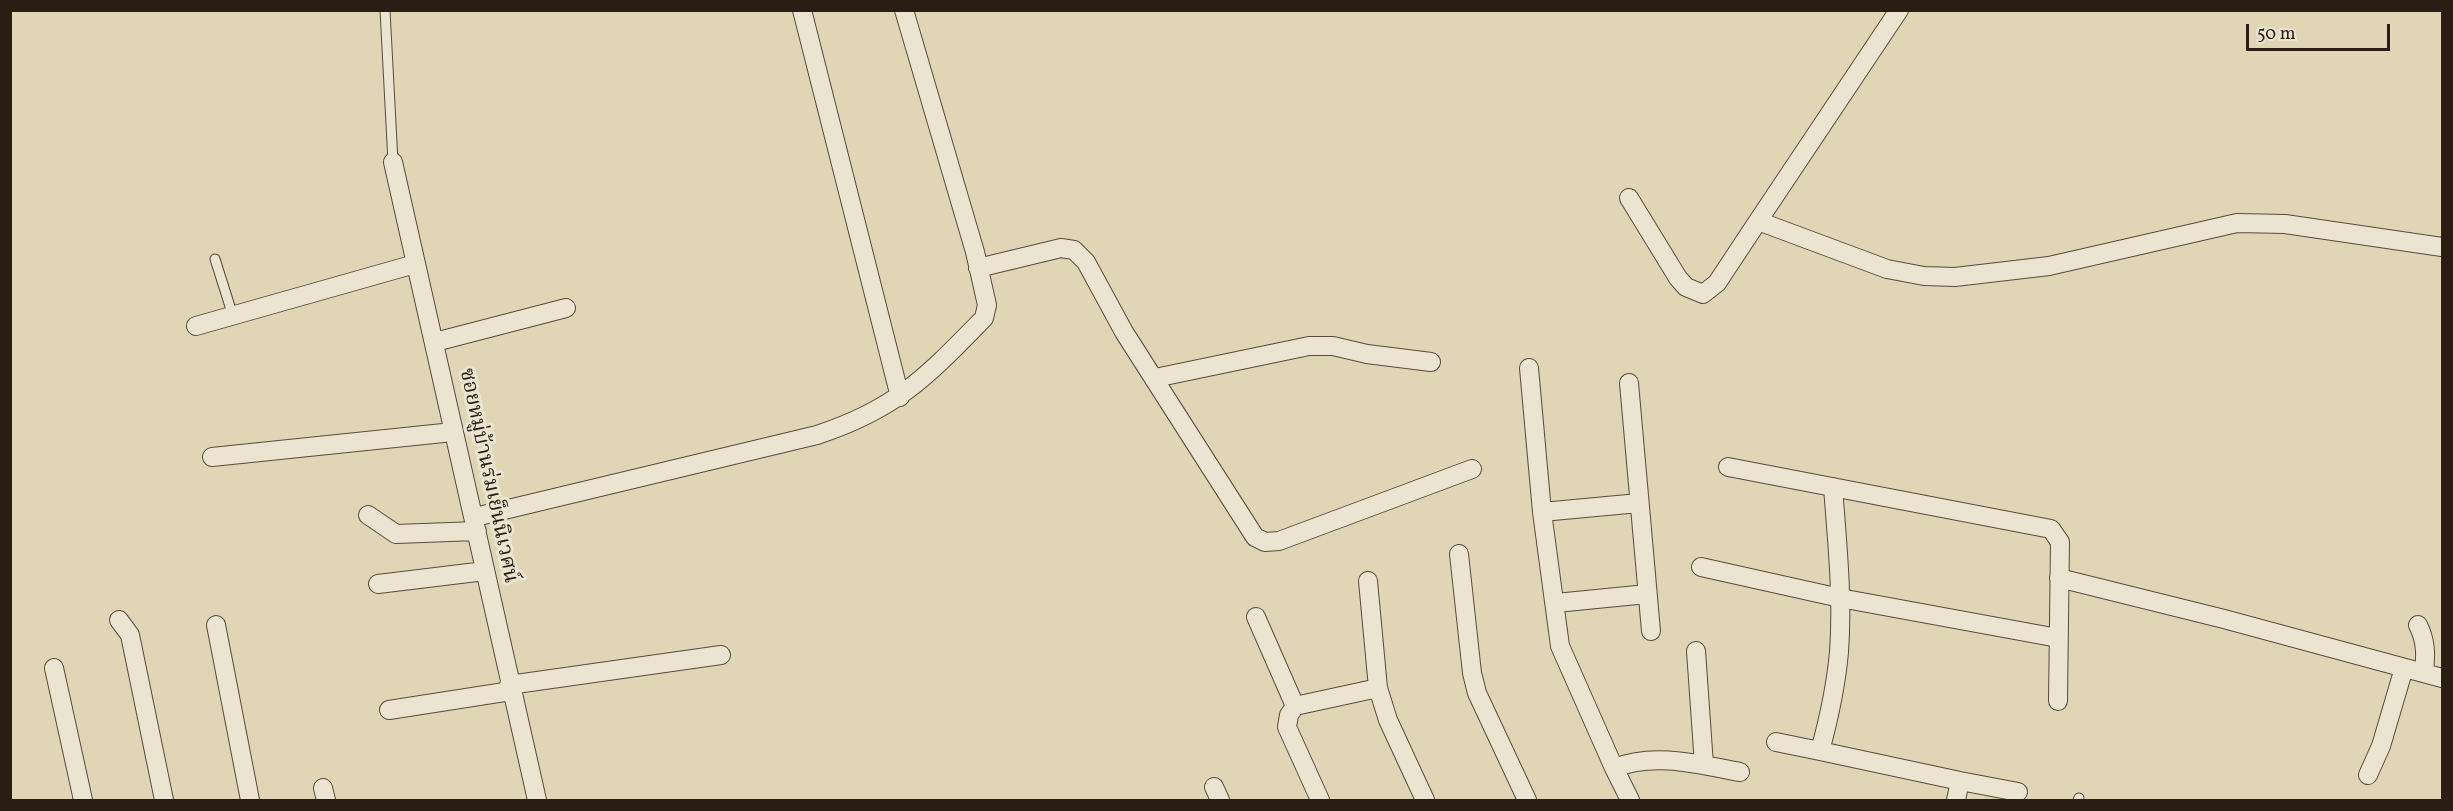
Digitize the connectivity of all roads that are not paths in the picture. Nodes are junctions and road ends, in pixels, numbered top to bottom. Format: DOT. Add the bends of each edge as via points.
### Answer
graph roads {
  1 [pos="385,10"];
  2 [pos="802,10"];
  3 [pos="904,10"];
  4 [pos="1899,10"];
  5 [pos="393,162"];
  6 [pos="1629,198"];
  7 [pos="1758,221"];
  8 [pos="2442,247"];
  9 [pos="215,259"];
  10 [pos="415,264"];
  11 [pos="978,268"];
  12 [pos="566,308"];
  13 [pos="233,316"];
  14 [pos="196,326"];
  15 [pos="435,342"];
  16 [pos="1431,362"];
  17 [pos="1529,368"];
  18 [pos="1155,378"];
  19 [pos="1629,383"];
  20 [pos="900,397"];
  21 [pos="453,432"];
  22 [pos="212,457"];
  23 [pos="1728,467"];
  24 [pos="1472,469"];
  25 [pos="1833,487"];
  26 [pos="1639,503"];
  27 [pos="1542,512"];
  28 [pos="368,515"];
  29 [pos="476,524"];
  30 [pos="1459,554"];
  31 [pos="1701,567"];
  32 [pos="485,571"];
  33 [pos="2060,579"];
  34 [pos="1368,581"];
  35 [pos="378,584"];
  36 [pos="1647,594"];
  37 [pos="1840,598"];
  38 [pos="1556,603"];
  39 [pos="1256,617"];
  40 [pos="119,620"];
  41 [pos="216,625"];
  42 [pos="2418,625"];
  43 [pos="1651,631"];
  44 [pos="2058,638"];
  45 [pos="1696,651"];
  46 [pos="721,655"];
  47 [pos="54,668"];
  48 [pos="2404,668"];
  49 [pos="2424,672"];
  50 [pos="2442,678"];
  51 [pos="510,688"];
  52 [pos="1377,688"];
  53 [pos="2058,701"];
  54 [pos="1295,706"];
  55 [pos="389,710"];
  56 [pos="1776,742"];
  57 [pos="1820,751"];
  58 [pos="1704,765"];
  59 [pos="1614,768"];
  60 [pos="1740,772"];
  61 [pos="2368,775"];
  62 [pos="1960,781"];
  63 [pos="2018,792"];
  64 [pos="83,801"];
  65 [pos="164,801"];
  66 [pos="250,801"];
  67 [pos="537,801"];
  68 [pos="1320,801"];
  69 [pos="1425,801"];
  70 [pos="1527,801"];
  71 [pos="1630,801"];
  72 [pos="1956,801"];
  1 -- 5 [label="lane"];
  2 -- 20 [label="street"];
  3 -- 11 [label="street"];
  4 -- 7 [label="street"];
  5 -- 10 [label="street, ซอยหมู่บ้านร่มเย็นนิเวศน์"];
  6 -- 7 [label="street" via="1678,278 1686,287 1703,294 1717,283"];
  7 -- 8 [label="street" via="1887,269 1955,277 2049,266 2237,223 2285,224"];
  9 -- 13 [label="lane"];
  10 -- 13 [label="street"];
  10 -- 15 [label="street, ซอยหมู่บ้านร่มเย็นนิเวศน์"];
  11 -- 18 [label="street" via="1061,248 1074,250 1086,262 1124,332"];
  11 -- 20 [label="street" via="987,305 984,318"];
  12 -- 15 [label="street"];
  13 -- 14 [label="street"];
  15 -- 21 [label="street, ซอยหมู่บ้านร่มเย็นนิเวศน์"];
  16 -- 18 [label="street" via="1333,346 1309,346"];
  17 -- 27 [label="street"];
  18 -- 24 [label="street" via="1246,527 1265,542 1279,541"];
  19 -- 26 [label="street"];
  20 -- 29 [label="street" via="846,426 817,435"];
  21 -- 22 [label="street"];
  21 -- 29 [label="street, ซอยหมู่บ้านร่มเย็นนิเวศน์"];
  23 -- 25 [label="street"];
  25 -- 33 [label="street" via="2051,529 2060,542"];
  25 -- 37 [label="street"];
  26 -- 27 [label="street"];
  26 -- 36 [label="street"];
  27 -- 38 [label="street"];
  28 -- 29 [label="street" via="396,534"];
  29 -- 32 [label="street, ซอยหมู่บ้านร่มเย็นนิเวศน์"];
  30 -- 70 [label="street" via="1477,693"];
  31 -- 37 [label="street"];
  32 -- 35 [label="street"];
  32 -- 51 [label="street, ซอยหมู่บ้านร่มเย็นนิเวศน์"];
  33 -- 44 [label="street"];
  33 -- 48 [label="street"];
  34 -- 52 [label="street"];
  36 -- 38 [label="street"];
  36 -- 43 [label="street"];
  37 -- 44 [label="street"];
  37 -- 57 [label="street" via="1835,686"];
  38 -- 59 [label="street" via="1560,646"];
  39 -- 54 [label="street"];
  40 -- 65 [label="street" via="130,634"];
  41 -- 66 [label="street"];
  42 -- 49 [label="street" via="2424,638"];
  44 -- 53 [label="street"];
  45 -- 58 [label="street"];
  46 -- 51 [label="street"];
  47 -- 64 [label="street"];
  48 -- 49 [label="street"];
  48 -- 61 [label="street" via="2381,746"];
  49 -- 50 [label="street"];
  51 -- 55 [label="street"];
  51 -- 67 [label="street, ซอยหมู่บ้านร่มเย็นนิเวศน์"];
  52 -- 54 [label="street"];
  52 -- 69 [label="street"];
  54 -- 68 [label="street" via="1287,727"];
  56 -- 57 [label="street"];
  57 -- 62 [label="street"];
  58 -- 59 [label="street" via="1645,759"];
  58 -- 60 [label="street"];
  59 -- 71 [label="street"];
  62 -- 63 [label="street"];
  62 -- 72 [label="street"];
}
